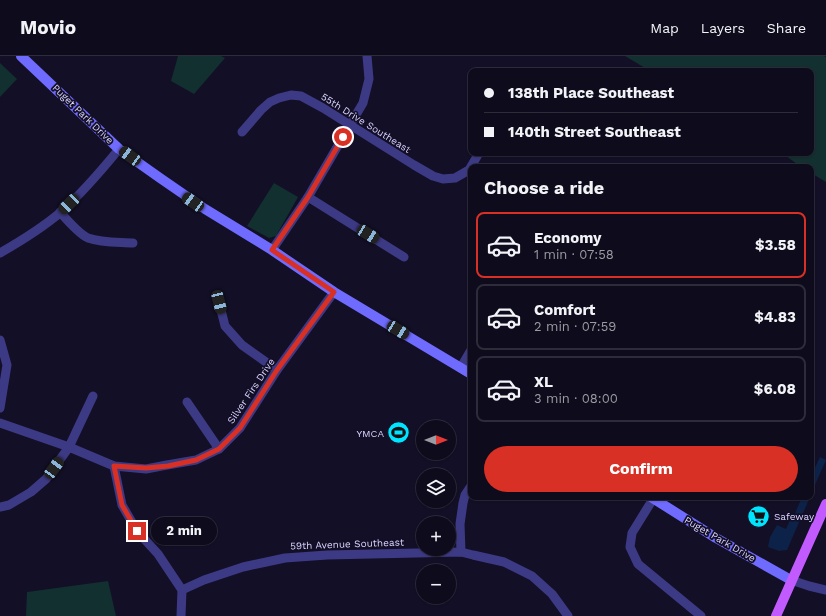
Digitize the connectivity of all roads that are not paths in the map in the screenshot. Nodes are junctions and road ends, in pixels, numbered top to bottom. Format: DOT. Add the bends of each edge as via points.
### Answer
graph roads {
  1 [pos="21,56"];
  2 [pos="367,56"];
  3 [pos="350,125"];
  4 [pos="242,132"];
  5 [pos="119,149"];
  6 [pos="468,171"];
  7 [pos="308,197"];
  8 [pos="60,212"];
  9 [pos="133,243"];
  10 [pos="272,250"];
  11 [pos="0,254"];
  12 [pos="404,257"];
  13 [pos="334,292"];
  14 [pos="219,302"];
  15 [pos="0,340"];
  16 [pos="468,355"];
  17 [pos="461,367"];
  18 [pos="277,370"];
  19 [pos="468,372"];
  20 [pos="94,396"];
  21 [pos="187,402"];
  22 [pos="0,408"];
  23 [pos="0,423"];
  24 [pos="69,447"];
  25 [pos="219,449"];
  26 [pos="114,466"];
  27 [pos="468,490"];
  28 [pos="651,500"];
  29 [pos="655,500"];
  30 [pos="826,504"];
  31 [pos="0,507"];
  32 [pos="461,552"];
  33 [pos="792,580"];
  34 [pos="182,590"];
  35 [pos="826,590"];
  36 [pos="181,616"];
  37 [pos="568,616"];
  38 [pos="701,616"];
  39 [pos="776,616"];
  1 -- 5 [label="street, Puget Park Drive"];
  2 -- 3 [label="street" via="369,79 363,103"];
  3 -- 4 [label="street, 55th Drive Southeast" via="301,96 291,95 270,102"];
  3 -- 6 [label="street, 55th Drive Southeast" via="433,176 443,179 455,178"];
  3 -- 7 [label="street"];
  5 -- 8 [label="street"];
  5 -- 10 [label="street, Puget Park Drive" via="204,209"];
  7 -- 10 [label="street"];
  7 -- 12 [label="street"];
  8 -- 9 [label="street" via="87,238"];
  8 -- 11 [label="street"];
  10 -- 13 [label="street, Puget Park Drive"];
  13 -- 17 [label="street, Puget Park Drive"];
  13 -- 18 [label="street, Silver Firs Drive"];
  14 -- 18 [label="street" via="225,326 242,346"];
  15 -- 22 [label="street" via="7,365"];
  16 -- 17 [label="street"];
  17 -- 19 [label="street, Puget Park Drive"];
  18 -- 25 [label="street, Silver Firs Drive" via="240,428"];
  20 -- 24 [label="street"];
  21 -- 25 [label="street"];
  23 -- 24 [label="street, Silver Firs Drive"];
  24 -- 26 [label="street, Silver Firs Drive"];
  24 -- 31 [label="street" via="46,479 31,492 9,505"];
  25 -- 26 [label="street, Silver Firs Drive" via="196,460 168,466"];
  26 -- 34 [label="street" via="122,505 137,531 158,554"];
  27 -- 32 [label="street" via="460,524"];
  28 -- 38 [label="street" via="632,533 630,547 638,564"];
  29 -- 33 [label="street, Puget Park Drive" via="716,538"];
  30 -- 33 [label="main road"];
  32 -- 34 [label="street, 59th Avenue Southeast" via="285,558 243,566"];
  32 -- 37 [label="street, 59th Avenue Southeast" via="504,562 532,576 552,594"];
  33 -- 35 [label="street"];
  33 -- 39 [label="main road"];
  34 -- 36 [label="street"];
}
